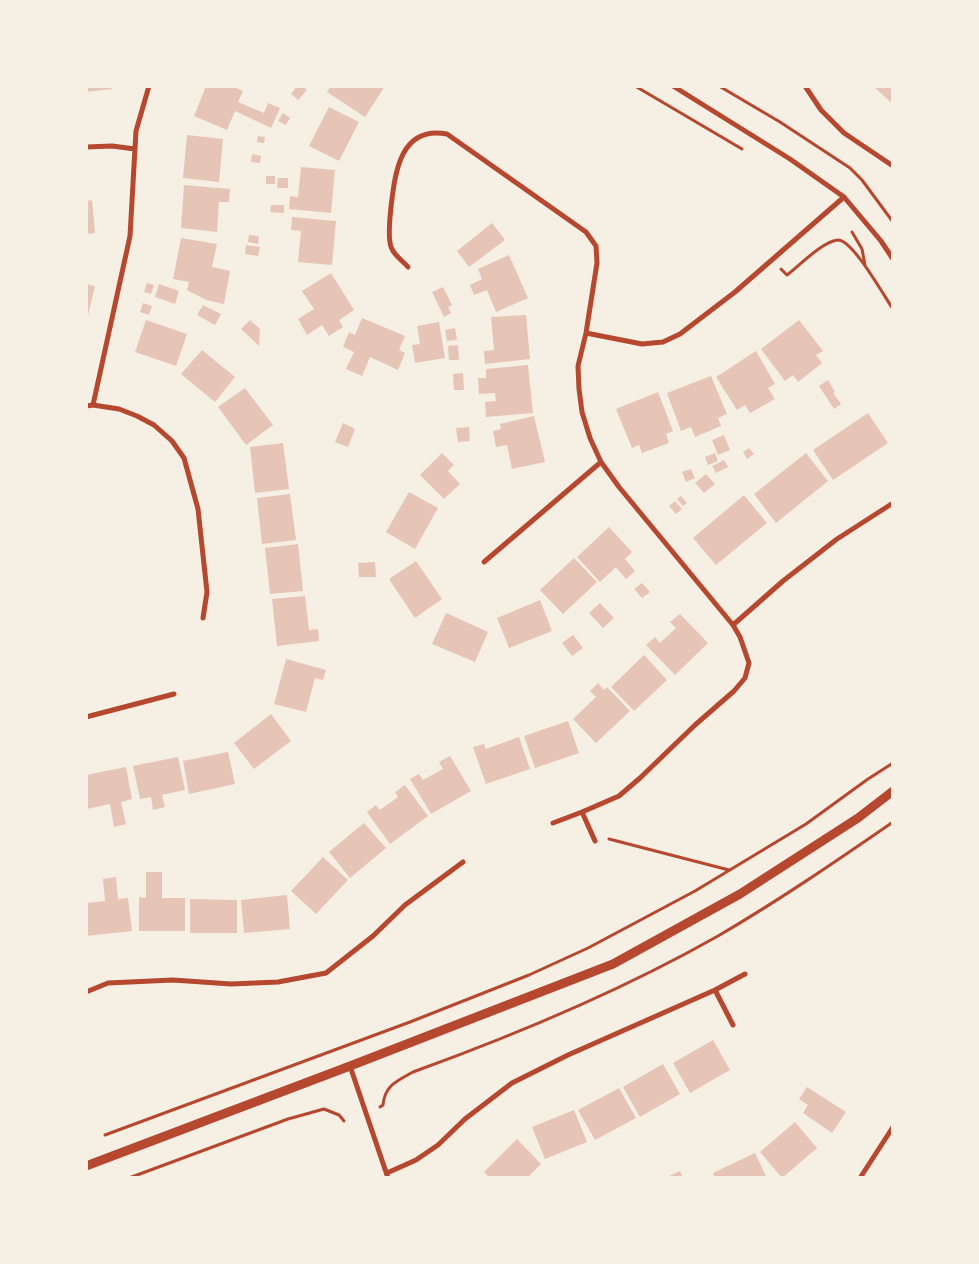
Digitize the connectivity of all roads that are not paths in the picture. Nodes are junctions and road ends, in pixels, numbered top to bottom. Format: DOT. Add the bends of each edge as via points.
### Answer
graph roads {
  1 [pos="148,86"];
  2 [pos="673,86"];
  3 [pos="805,86"];
  4 [pos="86,147"];
  5 [pos="135,148"];
  6 [pos="893,166"];
  7 [pos="844,198"];
  8 [pos="893,260"];
  9 [pos="408,267"];
  10 [pos="586,333"];
  11 [pos="93,405"];
  12 [pos="86,406"];
  13 [pos="601,462"];
  14 [pos="893,503"];
  15 [pos="484,562"];
  16 [pos="203,618"];
  17 [pos="733,625"];
  18 [pos="174,694"];
  19 [pos="86,717"];
  20 [pos="893,791"];
  21 [pos="582,812"];
  22 [pos="553,823"];
  23 [pos="595,841"];
  24 [pos="463,862"];
  25 [pos="745,974"];
  26 [pos="714,990"];
  27 [pos="86,992"];
  28 [pos="733,1025"];
  29 [pos="350,1066"];
  30 [pos="893,1127"];
  31 [pos="86,1166"];
  32 [pos="387,1176"];
  33 [pos="860,1178"];
  1 -- 5 [label="street"];
  2 -- 7 [label="street" via="790,159"];
  3 -- 6 [label="street" via="821,110 844,133"];
  4 -- 5 [label="street"];
  5 -- 11 [label="street" via="130,236"];
  7 -- 8 [label="street"];
  7 -- 10 [label="street" via="680,334 663,342 642,344"];
  9 -- 10 [label="street" via="391,248 389,223 396,170 414,139 434,131 447,134 586,232 596,246 597,263"];
  10 -- 13 [label="street" via="578,366 578,389 590,438"];
  11 -- 12 [label="street"];
  11 -- 16 [label="street" via="119,409 154,425 172,441 184,458 198,509 207,592"];
  13 -- 15 [label="street"];
  13 -- 17 [label="street"];
  14 -- 17 [label="street" via="822,551"];
  17 -- 21 [label="street" via="749,663 745,678 721,704 619,796"];
  18 -- 19 [label="street"];
  20 -- 29 [label="street" via="858,818 740,894 613,964"];
  21 -- 22 [label="street"];
  21 -- 23 [label="street"];
  24 -- 27 [label="street" via="326,973 278,982 230,984 174,980 108,983"];
  25 -- 26 [label="street"];
  26 -- 28 [label="street"];
  26 -- 32 [label="street" via="512,1083 465,1119 438,1145"];
  29 -- 31 [label="street"];
  29 -- 32 [label="street"];
  30 -- 33 [label="street"];
}
